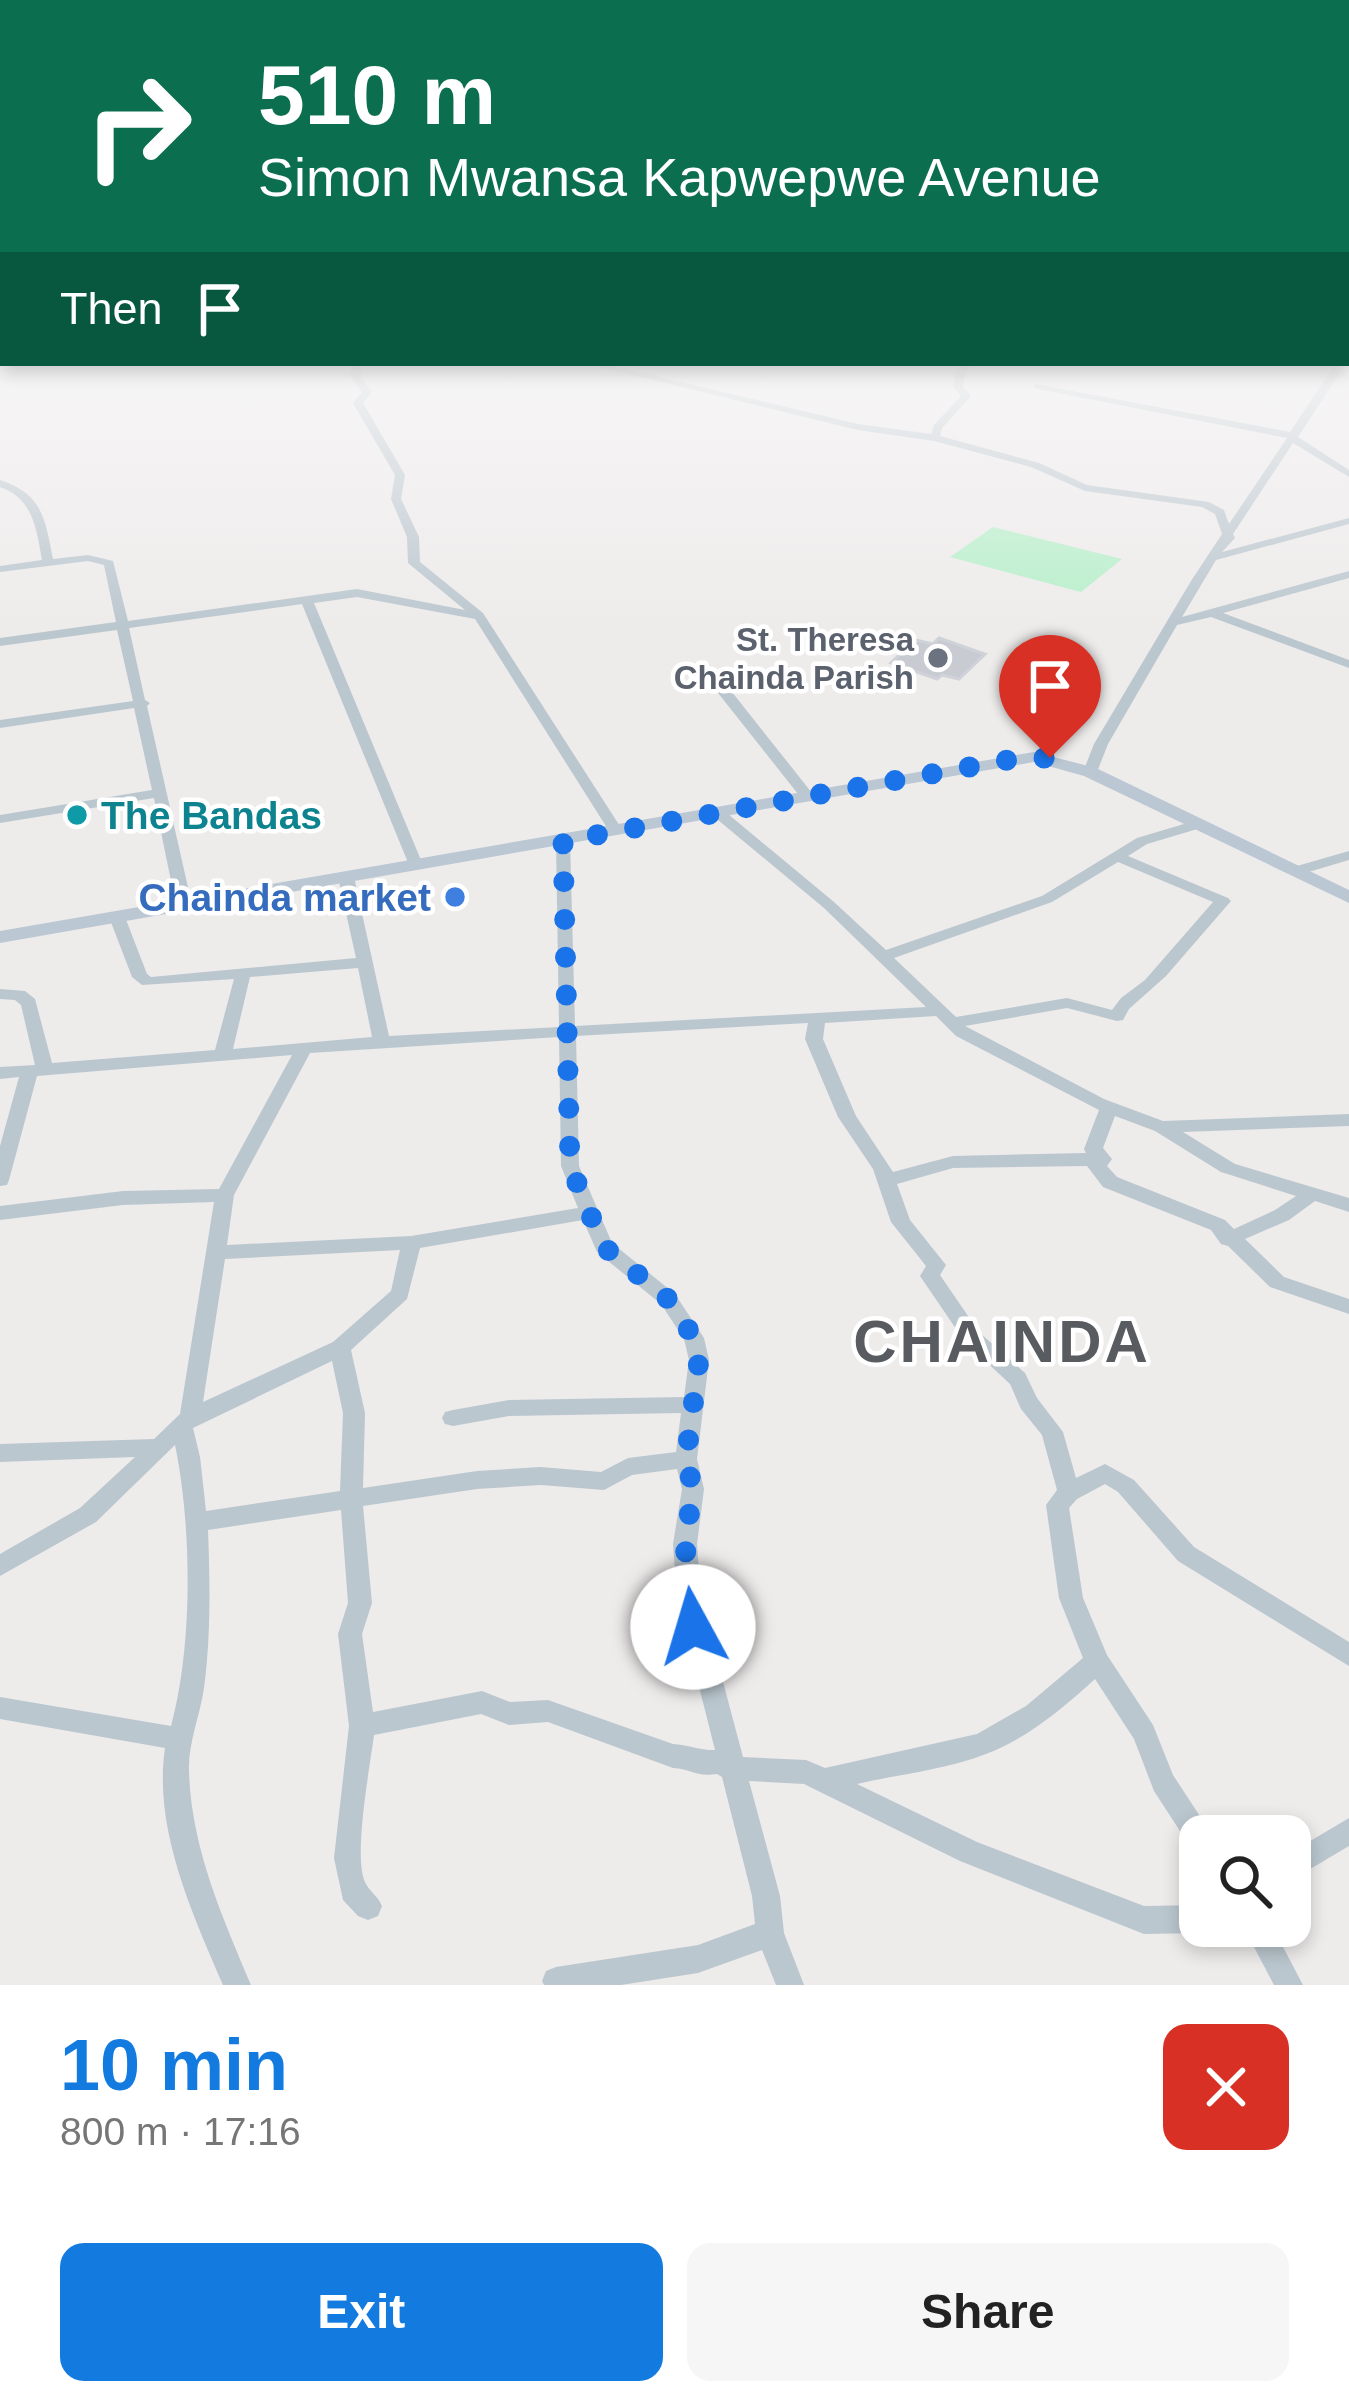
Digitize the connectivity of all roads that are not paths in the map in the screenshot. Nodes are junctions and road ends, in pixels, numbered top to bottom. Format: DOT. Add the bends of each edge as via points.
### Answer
graph roads {
  1 [pos="381,442"];
  2 [pos="948,442"];
  3 [pos="1290,442"];
  4 [pos="1300,442"];
  5 [pos="1349,474"];
  6 [pos="0,483"];
  7 [pos="1349,521"];
  8 [pos="1231,535"];
  9 [pos="1272,540"];
  10 [pos="1216,557"];
  11 [pos="48,563"];
  12 [pos="0,569"];
  13 [pos="1349,574"];
  14 [pos="308,601"];
  15 [pos="1186,602"];
  16 [pos="1213,613"];
  17 [pos="488,622"];
  18 [pos="1178,622"];
  19 [pos="125,625"];
  20 [pos="0,642"];
  21 [pos="1349,664"];
  22 [pos="724,690"];
  23 [pos="143,703"];
  24 [pos="0,724"];
  25 [pos="1090,772"];
  26 [pos="161,793"];
  27 [pos="808,796"];
  28 [pos="717,812"];
  29 [pos="0,819"];
  30 [pos="1199,824"];
  31 [pos="616,831"];
  32 [pos="563,841"];
  33 [pos="1116,856"];
  34 [pos="1345,859"];
  35 [pos="416,865"];
  36 [pos="1295,871"];
  37 [pos="346,877"];
  38 [pos="1322,884"];
  39 [pos="1349,897"];
  40 [pos="184,905"];
  41 [pos="117,917"];
  42 [pos="0,937"];
  43 [pos="885,956"];
  44 [pos="365,962"];
  45 [pos="243,974"];
  46 [pos="0,994"];
  47 [pos="946,1017"];
  48 [pos="817,1019"];
  49 [pos="567,1030"];
  50 [pos="382,1042"];
  51 [pos="303,1050"];
  52 [pos="224,1054"];
  53 [pos="37,1069"];
  54 [pos="0,1073"];
  55 [pos="1109,1108"];
  56 [pos="1349,1120"];
  57 [pos="1161,1127"];
  58 [pos="1103,1159"];
  59 [pos="0,1176"];
  60 [pos="887,1180"];
  61 [pos="1312,1194"];
  62 [pos="225,1195"];
  63 [pos="1349,1205"];
  64 [pos="0,1213"];
  65 [pos="586,1213"];
  66 [pos="1228,1239"];
  67 [pos="411,1243"];
  68 [pos="218,1252"];
  69 [pos="1349,1307"];
  70 [pos="340,1348"];
  71 [pos="691,1405"];
  72 [pos="453,1418"];
  73 [pos="178,1432"];
  74 [pos="0,1453"];
  75 [pos="686,1459"];
  76 [pos="1069,1492"];
  77 [pos="351,1498"];
  78 [pos="195,1522"];
  79 [pos="0,1566"];
  80 [pos="1349,1654"];
  81 [pos="1097,1661"];
  82 [pos="0,1708"];
  83 [pos="362,1726"];
  84 [pos="180,1738"];
  85 [pos="729,1768"];
  86 [pos="824,1781"];
  87 [pos="1184,1815"];
  88 [pos="1349,1831"];
  89 [pos="1311,1855"];
  90 [pos="368,1906"];
  91 [pos="1179,1919"];
  92 [pos="770,1933"];
  93 [pos="1268,1947"];
  94 [pos="556,1981"];
  95 [pos="237,1985"];
  96 [pos="790,1985"];
  97 [pos="1289,1985"];
  1 -- 17 [label="street" via="400,475 396,499 413,537 414,563"];
  2 -- 8 [label="street" via="1085,488 1214,507"];
  3 -- 8 [label="street"];
  4 -- 5 [label="street"];
  6 -- 11 [label="street" via="34,501"];
  7 -- 9 [label="street"];
  8 -- 9 [label="street"];
  8 -- 10 [label="street"];
  9 -- 10 [label="street"];
  10 -- 15 [label="street"];
  11 -- 12 [label="street"];
  11 -- 19 [label="street" via="109,563"];
  13 -- 16 [label="street"];
  14 -- 17 [label="street" via="377,594"];
  14 -- 19 [label="street"];
  14 -- 35 [label="street"];
  15 -- 16 [label="street"];
  15 -- 18 [label="street"];
  16 -- 18 [label="street"];
  16 -- 21 [label="street"];
  17 -- 31 [label="street"];
  18 -- 25 [label="street"];
  19 -- 20 [label="street"];
  19 -- 23 [label="street"];
  22 -- 27 [label="street"];
  23 -- 24 [label="street"];
  23 -- 26 [label="street"];
  25 -- 27 [label="main road" via="1019,758"];
  25 -- 30 [label="main road"];
  26 -- 29 [label="street"];
  26 -- 40 [label="street"];
  27 -- 28 [label="main road"];
  28 -- 31 [label="main road"];
  28 -- 43 [label="street"];
  30 -- 33 [label="street"];
  30 -- 36 [label="main road"];
  31 -- 32 [label="main road"];
  32 -- 35 [label="main road"];
  32 -- 49 [label="street"];
  33 -- 43 [label="street" via="1047,899"];
  33 -- 47 [label="street" via="1223,901 1117,1016 1067,1003"];
  34 -- 36 [label="street"];
  34 -- 38 [label="street"];
  35 -- 37 [label="main road"];
  36 -- 38 [label="main road"];
  37 -- 40 [label="main road"];
  37 -- 44 [label="street"];
  38 -- 39 [label="main road"];
  40 -- 41 [label="main road"];
  41 -- 42 [label="main road"];
  41 -- 45 [label="street" via="143,980"];
  43 -- 47 [label="street"];
  44 -- 45 [label="street"];
  44 -- 50 [label="street"];
  45 -- 52 [label="street"];
  46 -- 53 [label="street" via="29,1003"];
  47 -- 48 [label="street"];
  47 -- 55 [label="street"];
  48 -- 49 [label="street"];
  48 -- 60 [label="street" via="814,1039"];
  49 -- 50 [label="street"];
  49 -- 65 [label="street" via="570,1166"];
  50 -- 51 [label="street"];
  51 -- 52 [label="street"];
  51 -- 62 [label="street"];
  52 -- 53 [label="street"];
  53 -- 54 [label="street"];
  53 -- 59 [label="street"];
  55 -- 57 [label="street"];
  55 -- 58 [label="street" via="1093,1149"];
  56 -- 57 [label="street"];
  57 -- 61 [label="street" via="1228,1168"];
  58 -- 60 [label="street" via="953,1162"];
  58 -- 66 [label="street" via="1096,1165 1110,1182 1189,1209"];
  60 -- 76 [label="street" via="894,1211 936,1265 930,1276 1052,1432"];
  61 -- 63 [label="street"];
  61 -- 66 [label="street"];
  62 -- 64 [label="street"];
  62 -- 68 [label="street"];
  65 -- 67 [label="street"];
  65 -- 71 [label="street" via="613,1258 668,1299 694,1338"];
  66 -- 69 [label="street" via="1277,1282"];
  67 -- 68 [label="street"];
  67 -- 70 [label="street" via="400,1294"];
  68 -- 73 [label="street"];
  70 -- 73 [label="street"];
  70 -- 77 [label="street" via="354,1413"];
  71 -- 72 [label="street" via="509,1408"];
  71 -- 75 [label="street"];
  73 -- 74 [label="street"];
  73 -- 78 [label="street" via="193,1468"];
  73 -- 79 [label="street" via="71,1527"];
  75 -- 77 [label="street" via="628,1467 604,1480 477,1480"];
  75 -- 85 [label="street" via="693,1489 685,1544 691,1612"];
  76 -- 80 [label="street" via="1105,1473 1186,1554"];
  76 -- 81 [label="street" via="1057,1505 1071,1598"];
  77 -- 78 [label="street"];
  77 -- 83 [label="street" via="360,1603 350,1634"];
  78 -- 84 [label="street" via="193,1682"];
  81 -- 86 [label="street" via="1053,1702 967,1749"];
  81 -- 87 [label="street"];
  82 -- 84 [label="street"];
  83 -- 85 [label="street" via="482,1702 508,1714 548,1711"];
  83 -- 90 [label="street" via="347,1858 353,1891"];
  84 -- 95 [label="street" via="179,1816"];
  85 -- 86 [label="street" via="784,1768"];
  85 -- 92 [label="street"];
  86 -- 91 [label="street" via="969,1852 1144,1920"];
  88 -- 89 [label="street"];
  92 -- 94 [label="street" via="698,1959"];
  92 -- 96 [label="street"];
  93 -- 97 [label="street"];
}
